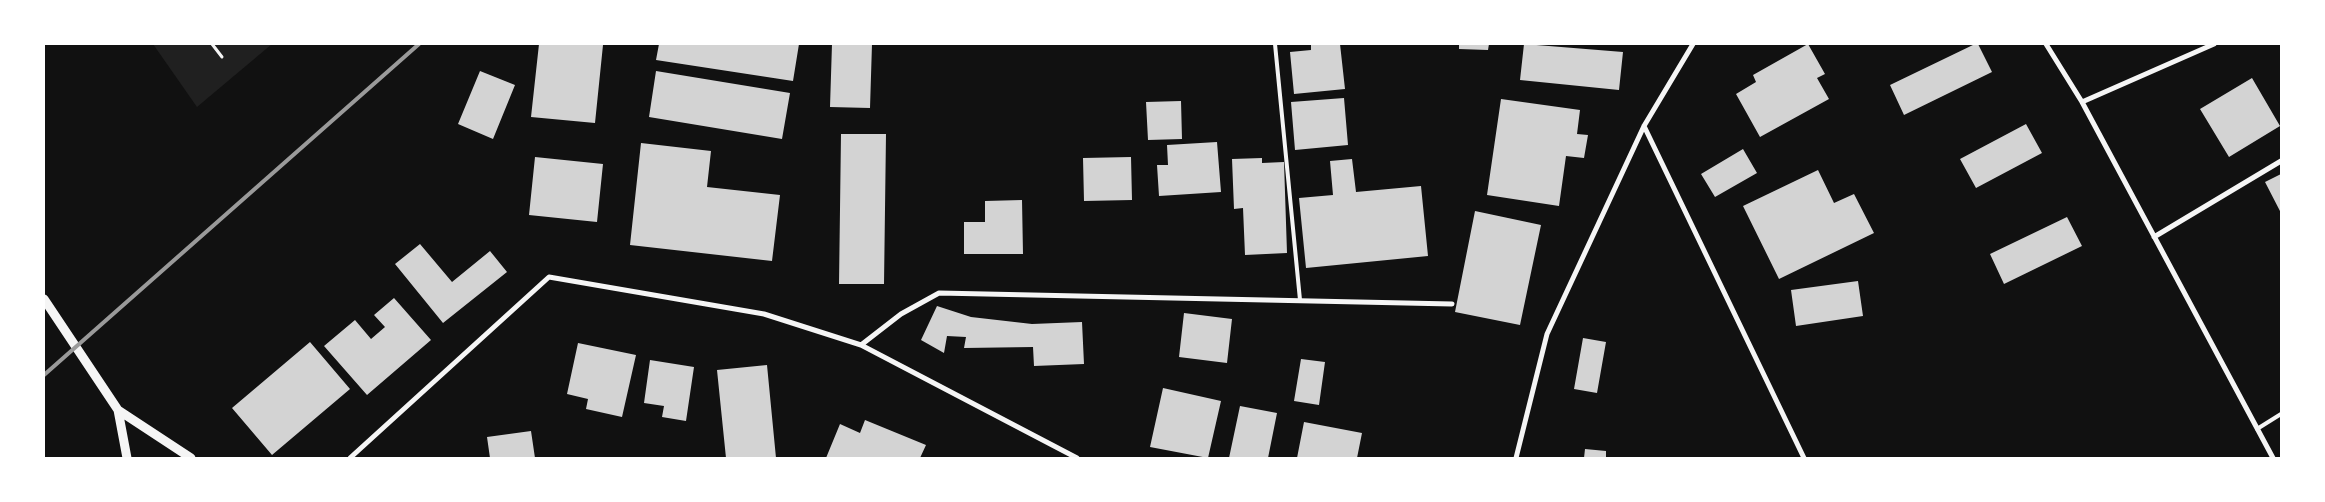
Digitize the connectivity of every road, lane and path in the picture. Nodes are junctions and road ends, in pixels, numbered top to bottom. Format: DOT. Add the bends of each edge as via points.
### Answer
graph roads {
  1 [pos="212,44"];
  2 [pos="1275,44"];
  3 [pos="1693,44"];
  4 [pos="2046,44"];
  5 [pos="2214,44"];
  6 [pos="222,57"];
  7 [pos="2082,102"];
  8 [pos="1644,126"];
  9 [pos="2281,161"];
  10 [pos="2154,237"];
  11 [pos="44,299"];
  12 [pos="1300,300"];
  13 [pos="1452,304"];
  14 [pos="861,345"];
  15 [pos="118,410"];
  16 [pos="2281,414"];
  17 [pos="2258,430"];
  18 [pos="127,458"];
  19 [pos="191,458"];
  20 [pos="350,458"];
  21 [pos="1077,458"];
  22 [pos="1516,458"];
  23 [pos="1804,458"];
  24 [pos="2273,458"];
  1 -- 6 [label="path"];
  2 -- 12 [label="lane"];
  3 -- 8 [label="street"];
  4 -- 7 [label="street"];
  5 -- 7 [label="street"];
  7 -- 10 [label="street"];
  8 -- 22 [label="street" via="1547,334"];
  8 -- 23 [label="street"];
  9 -- 10 [label="street"];
  10 -- 17 [label="street"];
  11 -- 15 [label="street"];
  12 -- 13 [label="street"];
  12 -- 14 [label="street" via="939,293 901,314"];
  14 -- 20 [label="street" via="764,314 549,278"];
  14 -- 21 [label="street"];
  15 -- 18 [label="street"];
  15 -- 19 [label="street"];
  16 -- 17 [label="lane"];
  17 -- 24 [label="street"];
}
